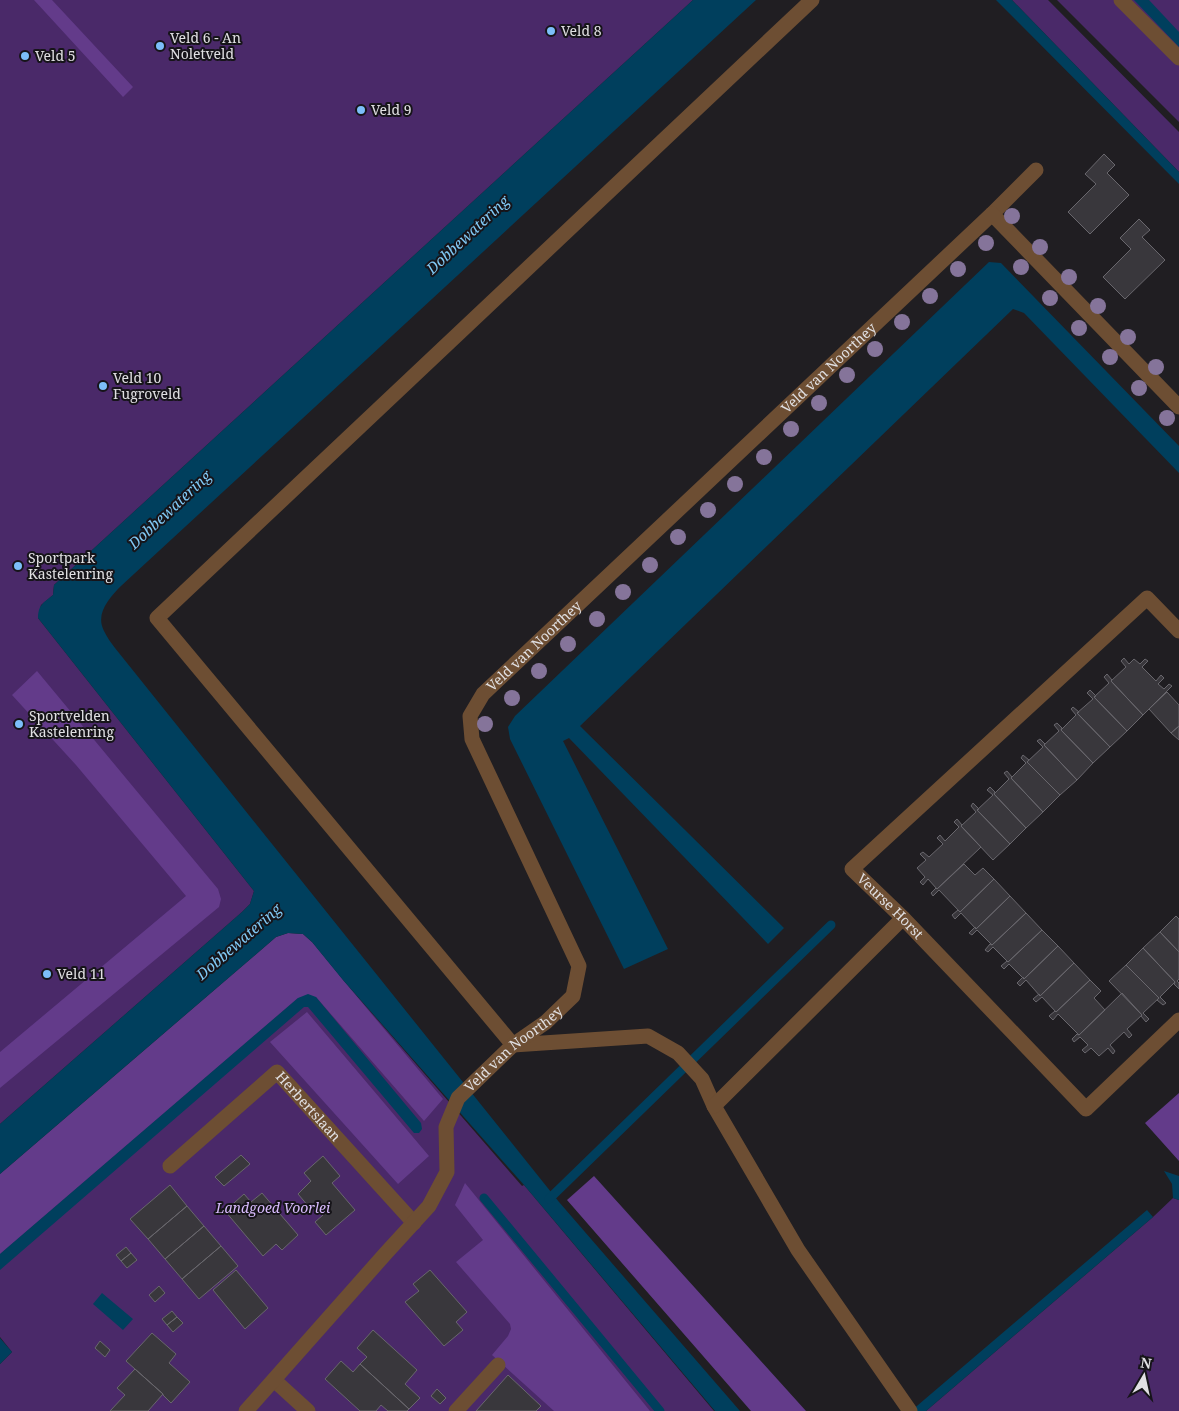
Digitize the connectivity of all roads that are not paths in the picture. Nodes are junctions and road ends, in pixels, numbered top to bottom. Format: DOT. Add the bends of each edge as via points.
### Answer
graph roads {
  1 [pos="812,0"];
  2 [pos="1121,0"];
  3 [pos="1179,58"];
  4 [pos="1036,170"];
  5 [pos="992,214"];
  6 [pos="1179,407"];
  7 [pos="1179,631"];
  8 [pos="903,918"];
  9 [pos="1179,1020"];
  10 [pos="513,1045"];
  11 [pos="714,1106"];
  12 [pos="170,1166"];
  13 [pos="414,1223"];
  14 [pos="498,1365"];
  15 [pos="274,1380"];
  16 [pos="246,1411"];
  17 [pos="308,1411"];
  18 [pos="456,1411"];
  19 [pos="910,1411"];
  1 -- 10 [label="street" via="157,618"];
  2 -- 3 [label="street"];
  4 -- 5 [label="street, Veld van Noorthey"];
  5 -- 6 [label="street"];
  5 -- 10 [label="street, Veld van Noorthey" via="482,694 470,716 472,739 579,966 573,996 546,1022"];
  7 -- 8 [label="street, Veurse Horst" via="1147,598 852,869"];
  8 -- 9 [label="street, Veurse Horst" via="1086,1109"];
  8 -- 11 [label="street"];
  10 -- 11 [label="street" via="648,1036 678,1053 702,1079"];
  10 -- 13 [label="street, Veld van Noorthey" via="458,1098 446,1127 447,1172 429,1206"];
  11 -- 19 [label="street" via="798,1250"];
  12 -- 13 [label="street, Herbertslaan" via="277,1072"];
  13 -- 15 [label="street"];
  14 -- 18 [label="street"];
  15 -- 16 [label="street"];
  15 -- 17 [label="street"];
}
